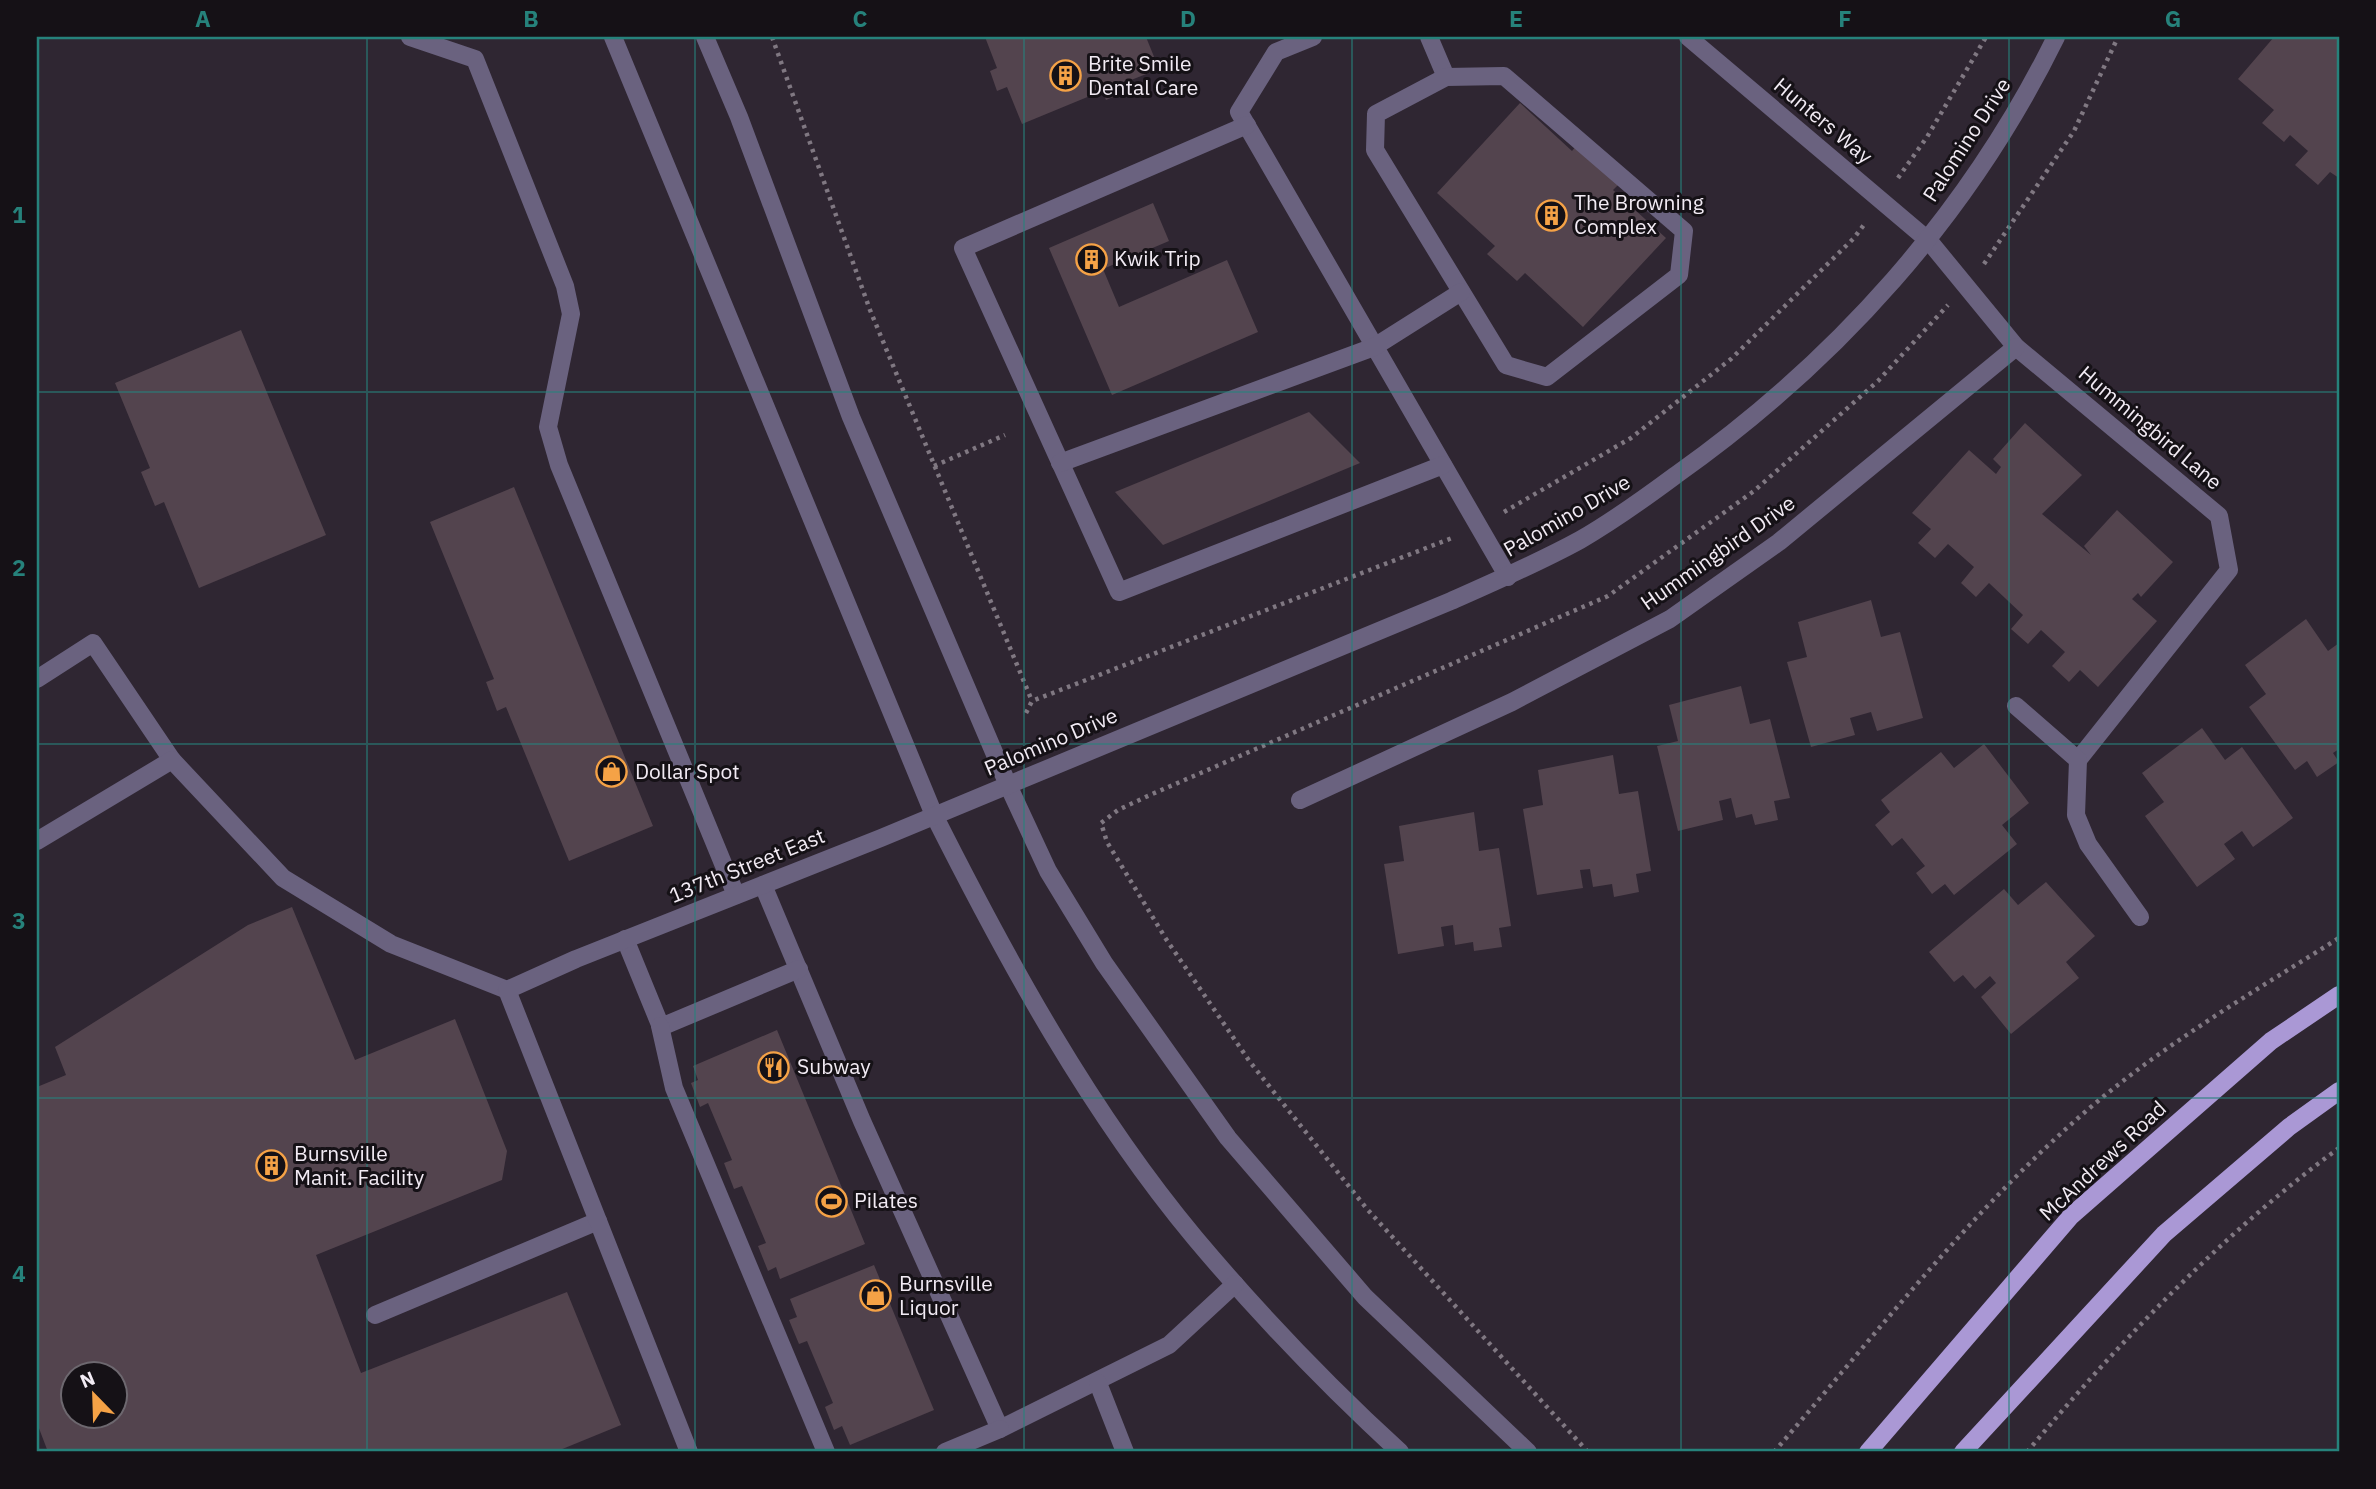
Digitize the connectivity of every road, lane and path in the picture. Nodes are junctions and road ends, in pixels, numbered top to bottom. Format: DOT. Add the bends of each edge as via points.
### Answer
graph roads {
  1 [pos="410,37"];
  2 [pos="613,37"];
  3 [pos="705,37"];
  4 [pos="772,37"];
  5 [pos="1313,37"];
  6 [pos="1429,37"];
  7 [pos="1688,37"];
  8 [pos="1986,37"];
  9 [pos="2056,37"];
  10 [pos="2118,37"];
  11 [pos="1446,77"];
  12 [pos="1247,125"];
  13 [pos="1881,201"];
  14 [pos="1929,241"];
  15 [pos="1966,286"];
  16 [pos="1461,292"];
  17 [pos="2016,346"];
  18 [pos="1374,347"];
  19 [pos="1005,435"];
  20 [pos="1060,463"];
  21 [pos="1443,465"];
  22 [pos="934,466"];
  23 [pos="1478,525"];
  24 [pos="1508,577"];
  25 [pos="37,679"];
  26 [pos="1032,701"];
  27 [pos="2016,705"];
  28 [pos="1026,713"];
  29 [pos="172,760"];
  30 [pos="2078,760"];
  31 [pos="1008,785"];
  32 [pos="1300,800"];
  33 [pos="934,815"];
  34 [pos="37,841"];
  35 [pos="763,885"];
  36 [pos="736,895"];
  37 [pos="2140,917"];
  38 [pos="2339,938"];
  39 [pos="625,939"];
  40 [pos="799,970"];
  41 [pos="507,990"];
  42 [pos="2339,995"];
  43 [pos="660,1026"];
  44 [pos="2339,1091"];
  45 [pos="2339,1148"];
  46 [pos="598,1221"];
  47 [pos="1235,1284"];
  48 [pos="375,1315"];
  49 [pos="1098,1383"];
  50 [pos="1000,1429"];
  51 [pos="689,1452"];
  52 [pos="826,1452"];
  53 [pos="945,1452"];
  54 [pos="1125,1452"];
  55 [pos="1400,1452"];
  56 [pos="1528,1452"];
  57 [pos="1588,1452"];
  58 [pos="1774,1452"];
  59 [pos="1868,1452"];
  60 [pos="1963,1452"];
  61 [pos="2027,1452"];
  1 -- 36 [label="street" via="475,59 565,286 571,314 548,427 559,464"];
  2 -- 33 [label="street"];
  3 -- 31 [label="street" via="851,417"];
  4 -- 22 [label="path" via="870,310"];
  5 -- 12 [label="street" via="1276,52 1239,112"];
  6 -- 11 [label="street"];
  7 -- 13 [label="street, Hunters Way"];
  8 -- 13 [label="path" via="1927,137"];
  9 -- 14 [label="street, Palomino Drive" via="1996,142"];
  10 -- 15 [label="path" via="2074,131"];
  11 -- 16 [label="street" via="1376,114 1375,150"];
  11 -- 16 [label="street" via="1504,76 1684,231 1679,275 1547,377 1506,365"];
  12 -- 18 [label="street"];
  12 -- 20 [label="street" via="963,248"];
  13 -- 14 [label="street, Hunters Way"];
  13 -- 23 [label="path" via="1854,238 1731,359 1631,438 1531,499"];
  14 -- 15 [label="street, Hunters Way"];
  14 -- 24 [label="street, Palomino Drive" via="1827,353 1718,446 1581,539"];
  15 -- 17 [label="street, Hummingbird Lane"];
  15 -- 57 [label="path" via="1878,381 1754,491 1608,596 1150,795 1101,823 1107,842 1166,939 1250,1062 1367,1209"];
  16 -- 18 [label="street"];
  17 -- 30 [label="street, Hummingbird Lane" via="2219,516 2229,570"];
  17 -- 32 [label="street, Hummingbird Drive" via="1779,541 1670,619 1513,702"];
  18 -- 20 [label="street"];
  18 -- 21 [label="street"];
  19 -- 22 [label="path"];
  20 -- 21 [label="street" via="1119,592"];
  21 -- 23 [label="street"];
  22 -- 26 [label="path"];
  23 -- 24 [label="street"];
  23 -- 26 [label="path" via="1356,577"];
  24 -- 31 [label="street, Palomino Drive"];
  25 -- 29 [label="street" via="93,643"];
  26 -- 28 [label="path"];
  27 -- 30 [label="street"];
  29 -- 34 [label="street"];
  29 -- 41 [label="street" via="283,878 391,944"];
  30 -- 37 [label="street" via="2077,815 2088,844"];
  31 -- 33 [label="street, Palomino Drive"];
  31 -- 56 [label="street" via="1048,870 1104,963 1228,1138 1365,1297"];
  33 -- 35 [label="street, 137th Street East"];
  33 -- 47 [label="street" via="1053,1032 1122,1140"];
  35 -- 36 [label="street, 137th Street East"];
  35 -- 40 [label="street"];
  36 -- 39 [label="street, 137th Street East"];
  38 -- 58 [label="path" via="2175,1043 2078,1118 1973,1223"];
  39 -- 41 [label="street, 137th Street East"];
  39 -- 43 [label="street"];
  40 -- 43 [label="street"];
  40 -- 50 [label="street"];
  41 -- 46 [label="street"];
  42 -- 59 [label="main road, McAndrews Road" via="2270,1041 2071,1216"];
  43 -- 52 [label="street" via="674,1088"];
  44 -- 60 [label="main road" via="2289,1126 2164,1234"];
  45 -- 61 [label="path" via="2269,1204 2178,1288"];
  46 -- 48 [label="street"];
  46 -- 51 [label="street"];
  47 -- 49 [label="street" via="1169,1345"];
  47 -- 55 [label="street"];
  49 -- 50 [label="street"];
  49 -- 54 [label="street"];
  50 -- 53 [label="street"];
}
